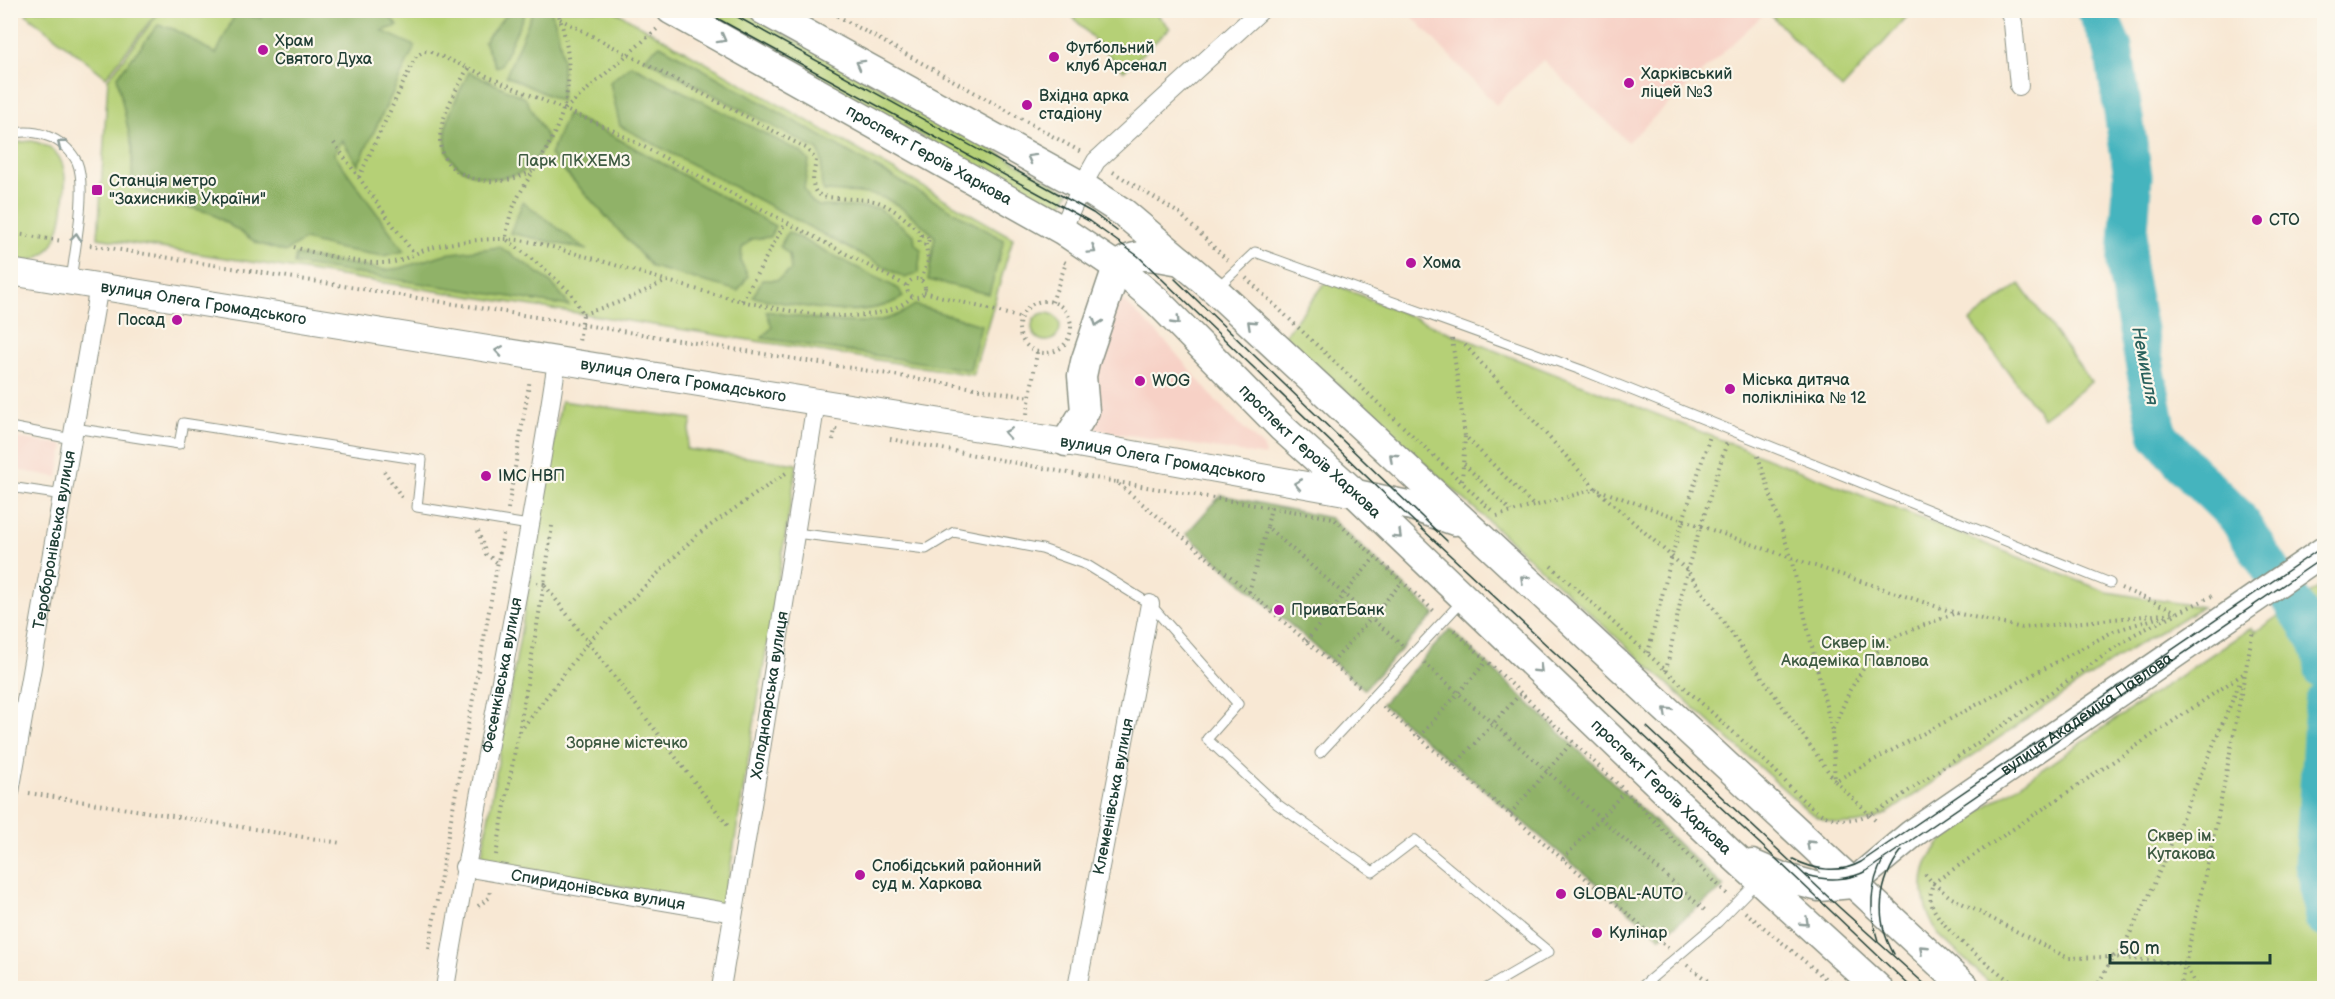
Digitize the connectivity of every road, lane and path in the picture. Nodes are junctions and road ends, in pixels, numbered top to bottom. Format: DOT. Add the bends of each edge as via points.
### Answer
graph roads {
  1 [pos="557,10"];
  2 [pos="763,10"];
  3 [pos="828,10"];
  4 [pos="1261,10"];
  5 [pos="2009,10"];
  6 [pos="666,18"];
  7 [pos="560,20"];
  8 [pos="627,55"];
  9 [pos="468,68"];
  10 [pos="2019,86"];
  11 [pos="565,109"];
  12 [pos="10,134"];
  13 [pos="334,143"];
  14 [pos="1096,161"];
  15 [pos="533,170"];
  16 [pos="359,177"];
  17 [pos="1082,186"];
  18 [pos="785,223"];
  19 [pos="1062,230"];
  20 [pos="10,233"];
  21 [pos="506,239"];
  22 [pos="75,243"];
  23 [pos="294,247"];
  24 [pos="414,254"];
  25 [pos="1181,261"];
  26 [pos="1117,267"];
  27 [pos="1236,269"];
  28 [pos="10,272"];
  29 [pos="921,280"];
  30 [pos="668,281"];
  31 [pos="71,282"];
  32 [pos="99,286"];
  33 [pos="907,286"];
  34 [pos="1215,290"];
  35 [pos="924,292"];
  36 [pos="912,297"];
  37 [pos="742,301"];
  38 [pos="583,314"];
  39 [pos="1022,318"];
  40 [pos="582,325"];
  41 [pos="1037,352"];
  42 [pos="567,355"];
  43 [pos="532,380"];
  44 [pos="1030,397"];
  45 [pos="816,402"];
  46 [pos="1026,420"];
  47 [pos="1714,424"];
  48 [pos="10,428"];
  49 [pos="1731,430"];
  50 [pos="847,431"];
  51 [pos="73,433"];
  52 [pos="1465,436"];
  53 [pos="881,438"];
  54 [pos="1753,439"];
  55 [pos="833,440"];
  56 [pos="1066,442"];
  57 [pos="1463,464"];
  58 [pos="374,470"];
  59 [pos="1462,481"];
  60 [pos="787,482"];
  61 [pos="1116,482"];
  62 [pos="10,487"];
  63 [pos="1596,489"];
  64 [pos="1356,494"];
  65 [pos="63,495"];
  66 [pos="406,504"];
  67 [pos="1533,505"];
  68 [pos="1271,507"];
  69 [pos="1511,511"];
  70 [pos="1497,516"];
  71 [pos="553,517"];
  72 [pos="1683,520"];
  73 [pos="506,521"];
  74 [pos="475,522"];
  75 [pos="1506,524"];
  76 [pos="529,525"];
  77 [pos="1467,525"];
  78 [pos="1700,526"];
  79 [pos="1267,528"];
  80 [pos="795,532"];
  81 [pos="2321,554"];
  82 [pos="1672,555"];
  83 [pos="1375,557"];
  84 [pos="1791,558"];
  85 [pos="498,563"];
  86 [pos="1550,565"];
  87 [pos="1687,570"];
  88 [pos="519,579"];
  89 [pos="1402,582"];
  90 [pos="2110,583"];
  91 [pos="544,584"];
  92 [pos="1249,592"];
  93 [pos="2217,593"];
  94 [pos="1344,594"];
  95 [pos="1465,598"];
  96 [pos="1150,604"];
  97 [pos="2178,612"];
  98 [pos="1956,613"];
  99 [pos="1371,618"];
  100 [pos="2247,620"];
  101 [pos="1444,621"];
  102 [pos="589,641"];
  103 [pos="1306,641"];
  104 [pos="1648,654"];
  105 [pos="1414,655"];
  106 [pos="1487,661"];
  107 [pos="1332,663"];
  108 [pos="1666,671"];
  109 [pos="2243,674"];
  110 [pos="1458,693"];
  111 [pos="1521,693"];
  112 [pos="1373,698"];
  113 [pos="1493,724"];
  114 [pos="1832,731"];
  115 [pos="518,734"];
  116 [pos="1419,737"];
  117 [pos="1573,741"];
  118 [pos="1320,753"];
  119 [pos="1454,766"];
  120 [pos="1547,771"];
  121 [pos="1835,781"];
  122 [pos="11,790"];
  123 [pos="1625,791"];
  124 [pos="1284,795"];
  125 [pos="1277,804"];
  126 [pos="730,814"];
  127 [pos="1510,814"];
  128 [pos="1869,816"];
  129 [pos="1601,818"];
  130 [pos="1875,820"];
  131 [pos="728,826"];
  132 [pos="726,837"];
  133 [pos="341,843"];
  134 [pos="1731,854"];
  135 [pos="1563,859"];
  136 [pos="464,867"];
  137 [pos="492,872"];
  138 [pos="1924,874"];
  139 [pos="1759,879"];
  140 [pos="1933,883"];
  141 [pos="1852,884"];
  142 [pos="1736,904"];
  143 [pos="734,913"];
  144 [pos="1718,922"];
  145 [pos="428,956"];
  146 [pos="1677,957"];
  147 [pos="2113,957"];
  148 [pos="2185,964"];
  149 [pos="445,988"];
  150 [pos="720,988"];
  151 [pos="1077,988"];
  152 [pos="1487,988"];
  153 [pos="1640,988"];
  154 [pos="1717,988"];
  155 [pos="1837,988"];
  156 [pos="1878,988"];
  157 [pos="1966,988"];
  158 [pos="2019,988"];
  159 [pos="2096,988"];
  160 [pos="2180,988"];
  161 [pos="2197,988"];
  1 -- 7 [label="path"];
  17 -- 2 [label="main road, one-way"];
  3 -- 14 [label="path"];
  4 -- 14 [label="street"];
  5 -- 10 [label="street"];
  6 -- 8 [label="path"];
  6 -- 19 [label="main road, проспект Героїв Харкова, one-way"];
  7 -- 8 [label="path"];
  7 -- 11 [label="path" via="569,53"];
  8 -- 11 [label="path"];
  8 -- 29 [label="path" via="806,148 816,160 814,185 825,198 876,201 906,220 922,236 920,242 926,244 928,261"];
  9 -- 11 [label="path"];
  9 -- 15 [label="path" via="442,124 440,150 444,160 453,171 480,181 500,182"];
  9 -- 16 [label="path" via="431,52 419,52"];
  11 -- 15 [label="path"];
  11 -- 18 [label="path"];
  22 -- 12 [label="lane, one-way" via="81,192 77,162 68,148 54,138 36,132"];
  13 -- 16 [label="path"];
  14 -- 17 [label="street"];
  14 -- 27 [label="path" via="1180,214"];
  15 -- 21 [label="path" via="515,200"];
  16 -- 24 [label="path"];
  17 -- 19 [label="street"];
  17 -- 25 [label="main road" via="1124,213"];
  18 -- 33 [label="path"];
  18 -- 37 [label="path"];
  19 -- 26 [label="main road, проспект Героїв Харкова, one-way"];
  20 -- 22 [label="path"];
  21 -- 24 [label="path" via="453,244"];
  21 -- 30 [label="path" via="586,256"];
  21 -- 38 [label="path" via="560,282"];
  22 -- 31 [label="lane"];
  22 -- 40 [label="path"];
  23 -- 24 [label="path" via="382,263"];
  25 -- 26 [label="main road" via="1138,256 1126,258"];
  25 -- 34 [label="main road"];
  26 -- 56 [label="main road, one-way" via="1085,362 1085,411"];
  26 -- 64 [label="main road, проспект Героїв Харкова, one-way" via="1157,301 1281,427"];
  27 -- 34 [label="lane"];
  27 -- 47 [label="lane" via="1255,252 1584,371"];
  27 -- 59 [label="path"];
  28 -- 31 [label="main road, вулиця Олега Громадського"];
  29 -- 33 [label="path" via="912,280"];
  29 -- 35 [label="path"];
  30 -- 37 [label="path"];
  30 -- 38 [label="path" via="620,303"];
  31 -- 32 [label="main road, вулиця Олега Громадського"];
  42 -- 32 [label="main road, вулиця Олега Громадського, one-way"];
  32 -- 51 [label="street, Тероборонівська вулиця"];
  33 -- 36 [label="path"];
  77 -- 34 [label="main road, one-way"];
  35 -- 36 [label="path" via="921,297"];
  35 -- 39 [label="path"];
  36 -- 37 [label="path" via="904,305 885,312 844,316"];
  38 -- 40 [label="path"];
  39 -- 41 [label="path" via="1024,342"];
  39 -- 41 [label="path" via="1031,306 1045,301 1059,305 1070,318 1067,342 1054,352"];
  40 -- 42 [label="path"];
  40 -- 44 [label="path"];
  41 -- 44 [label="path"];
  42 -- 45 [label="main road, вулиця Олега Громадського"];
  42 -- 76 [label="street, Фесенківська вулиця"];
  43 -- 73 [label="path"];
  44 -- 46 [label="path"];
  56 -- 45 [label="main road, вулиця Олега Громадського, one-way"];
  45 -- 80 [label="street, Холодноярська вулиця"];
  47 -- 49 [label="lane"];
  47 -- 72 [label="path"];
  48 -- 51 [label="lane"];
  49 -- 54 [label="lane"];
  49 -- 78 [label="path"];
  50 -- 55 [label="path" via="835,429"];
  51 -- 65 [label="street, Тероборонівська вулиця"];
  51 -- 73 [label="lane" via="179,444 183,423 423,460 417,507"];
  52 -- 57 [label="path"];
  52 -- 63 [label="path" via="1450,329"];
  52 -- 67 [label="path"];
  53 -- 61 [label="path"];
  54 -- 84 [label="path"];
  54 -- 90 [label="lane"];
  64 -- 56 [label="main road, вулиця Олега Громадського, one-way"];
  57 -- 59 [label="path"];
  57 -- 69 [label="path"];
  58 -- 66 [label="path" via="386,472"];
  59 -- 70 [label="path"];
  60 -- 102 [label="path" via="789,471 698,534"];
  61 -- 68 [label="path"];
  61 -- 92 [label="path"];
  62 -- 65 [label="lane"];
  63 -- 67 [label="path"];
  63 -- 72 [label="path"];
  63 -- 82 [label="path"];
  64 -- 77 [label="main road" via="1412,506"];
  64 -- 95 [label="main road, проспект Героїв Харкова, one-way"];
  65 -- 122 [label="street, Тероборонівська вулиця"];
  67 -- 69 [label="path"];
  68 -- 79 [label="path"];
  68 -- 83 [label="path" via="1333,518"];
  69 -- 70 [label="path"];
  70 -- 75 [label="path"];
  71 -- 91 [label="path"];
  72 -- 78 [label="path"];
  72 -- 82 [label="path"];
  73 -- 76 [label="lane"];
  73 -- 85 [label="path"];
  74 -- 85 [label="path" via="486,554"];
  76 -- 88 [label="street, Фесенківська вулиця"];
  141 -- 77 [label="main road, one-way"];
  78 -- 84 [label="path"];
  78 -- 87 [label="path"];
  79 -- 92 [label="path"];
  79 -- 94 [label="path"];
  80 -- 96 [label="lane" via="926,549 954,532 1042,549 1087,565"];
  80 -- 143 [label="street, Холодноярська вулиця"];
  81 -- 100 [label="main road, вулиця Академіка Павлова"];
  82 -- 87 [label="path"];
  82 -- 104 [label="path"];
  83 -- 89 [label="path"];
  83 -- 94 [label="path"];
  84 -- 98 [label="path"];
  84 -- 114 [label="path"];
  85 -- 88 [label="path"];
  85 -- 145 [label="path"];
  86 -- 104 [label="path"];
  87 -- 108 [label="path"];
  87 -- 121 [label="path"];
  88 -- 91 [label="path"];
  88 -- 136 [label="street, Фесенківська вулиця"];
  89 -- 99 [label="path"];
  89 -- 101 [label="path"];
  90 -- 97 [label="path"];
  91 -- 102 [label="path"];
  91 -- 115 [label="path"];
  92 -- 103 [label="path"];
  93 -- 97 [label="path"];
  94 -- 99 [label="path"];
  94 -- 103 [label="path"];
  95 -- 101 [label="lane"];
  95 -- 134 [label="main road, проспект Героїв Харкова, one-way"];
  96 -- 125 [label="lane" via="1238,704 1207,739"];
  96 -- 151 [label="street, Клеменівська вулиця"];
  97 -- 98 [label="path" via="2022,628"];
  97 -- 121 [label="path" via="2114,631"];
  97 -- 128 [label="path" via="2135,634"];
  98 -- 114 [label="path" via="1901,634 1880,648 1860,672"];
  99 -- 105 [label="path"];
  99 -- 107 [label="path"];
  100 -- 109 [label="path"];
  100 -- 141 [label="main road, вулиця Академіка Павлова" via="1912,834"];
  101 -- 105 [label="lane"];
  101 -- 106 [label="path"];
  102 -- 115 [label="path"];
  102 -- 131 [label="path"];
  103 -- 107 [label="path"];
  104 -- 108 [label="path"];
  105 -- 110 [label="path"];
  105 -- 112 [label="lane"];
  106 -- 110 [label="path"];
  106 -- 111 [label="path"];
  107 -- 112 [label="path"];
  108 -- 128 [label="path" via="1814,810 1838,819"];
  109 -- 140 [label="path"];
  109 -- 147 [label="path" via="2148,898 2121,951"];
  109 -- 148 [label="path" via="2218,816"];
  110 -- 113 [label="path"];
  110 -- 116 [label="path"];
  111 -- 113 [label="path"];
  111 -- 117 [label="path"];
  112 -- 116 [label="path"];
  112 -- 118 [label="lane"];
  113 -- 119 [label="path"];
  113 -- 120 [label="path"];
  114 -- 121 [label="path"];
  115 -- 137 [label="path"];
  116 -- 119 [label="path"];
  117 -- 120 [label="path"];
  117 -- 123 [label="path"];
  119 -- 127 [label="path"];
  120 -- 127 [label="path"];
  120 -- 129 [label="path"];
  121 -- 128 [label="path"];
  122 -- 133 [label="path"];
  123 -- 129 [label="path"];
  123 -- 142 [label="path"];
  124 -- 125 [label="lane"];
  125 -- 152 [label="lane" via="1373,872 1415,840 1549,952"];
  126 -- 131 [label="path"];
  127 -- 135 [label="path"];
  128 -- 130 [label="path"];
  129 -- 135 [label="path"];
  129 -- 144 [label="path"];
  131 -- 132 [label="path"];
  134 -- 139 [label="main road, проспект Героїв Харкова"];
  134 -- 141 [label="main road" via="1801,883 1818,887"];
  135 -- 146 [label="path"];
  136 -- 137 [label="street, Спиридонівська вулиця"];
  136 -- 149 [label="street, Фесенківська вулиця"];
  137 -- 143 [label="street, Спиридонівська вулиця"];
  138 -- 140 [label="path"];
  139 -- 142 [label="lane"];
  139 -- 156 [label="main road, проспект Героїв Харкова, one-way"];
  140 -- 147 [label="path" via="1950,897 2068,958"];
  140 -- 158 [label="path" via="1932,905 1944,925"];
  157 -- 141 [label="main road, one-way"];
  142 -- 144 [label="lane"];
  142 -- 155 [label="path"];
  143 -- 150 [label="street, Холодноярська вулиця"];
  144 -- 146 [label="lane"];
  146 -- 153 [label="lane"];
  146 -- 154 [label="path"];
  147 -- 148 [label="path"];
  147 -- 159 [label="path"];
  148 -- 160 [label="path"];
  148 -- 161 [label="path"];
}
